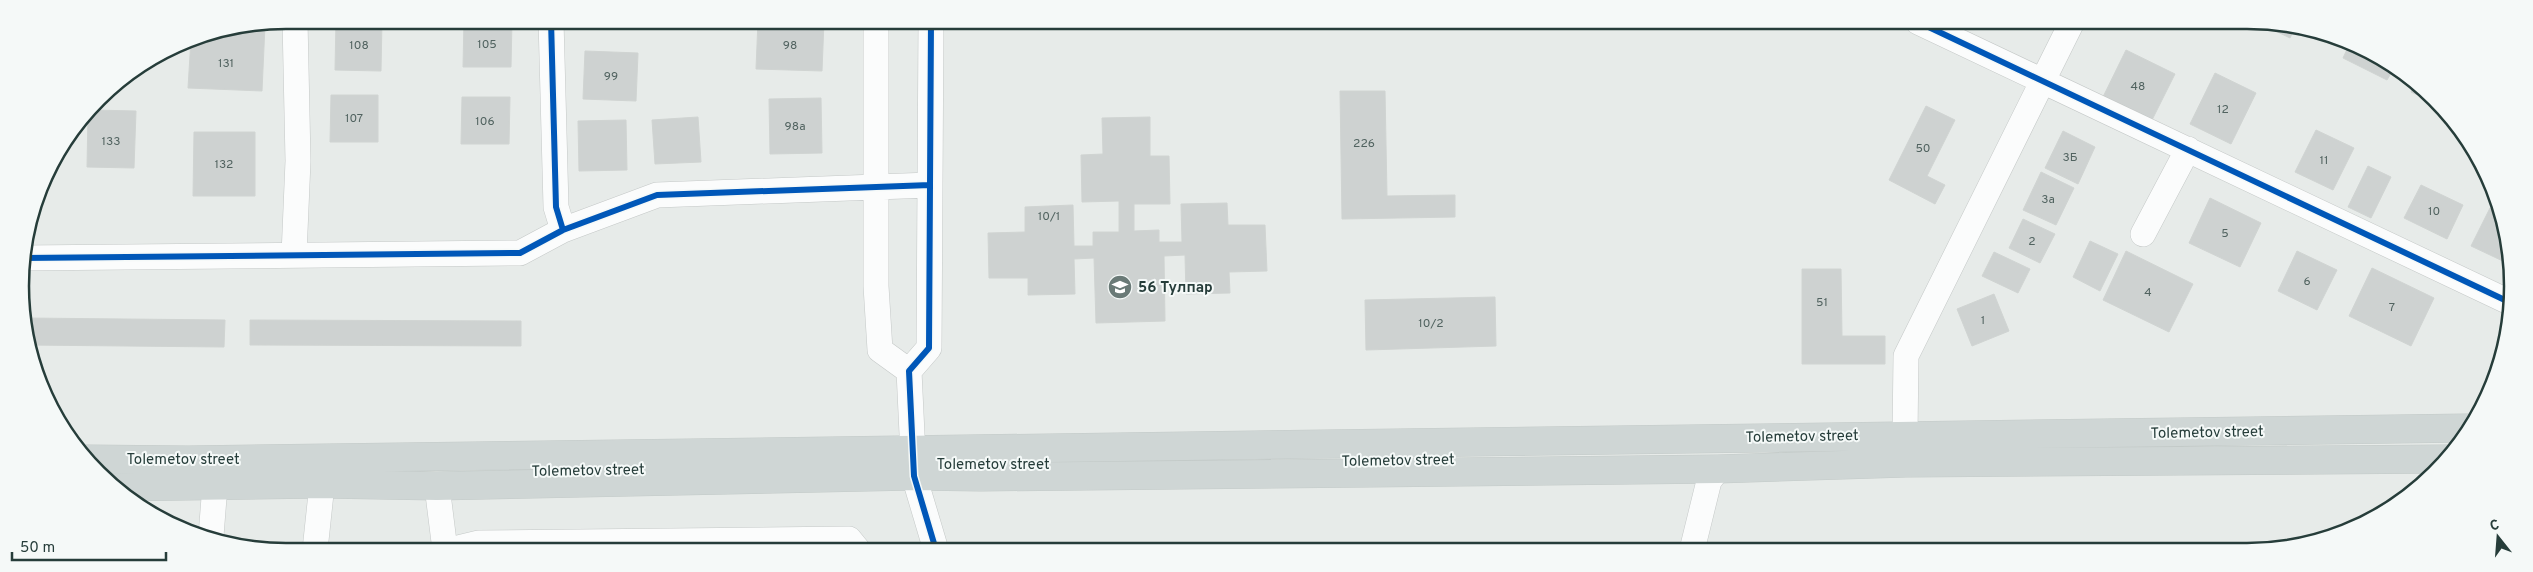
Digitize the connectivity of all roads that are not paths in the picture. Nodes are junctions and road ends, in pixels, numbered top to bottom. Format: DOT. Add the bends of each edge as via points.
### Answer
graph roads {
  1 [pos="295,29"];
  2 [pos="551,29"];
  3 [pos="876,29"];
  4 [pos="931,29"];
  5 [pos="1933,29"];
  6 [pos="2069,29"];
  7 [pos="2043,81"];
  8 [pos="2188,149"];
  9 [pos="930,185"];
  10 [pos="876,186"];
  11 [pos="563,230"];
  12 [pos="2143,234"];
  13 [pos="294,255"];
  14 [pos="30,257"];
  15 [pos="2504,299"];
  16 [pos="909,372"];
  17 [pos="2462,428"];
  18 [pos="1905,435"];
  19 [pos="1320,445"];
  20 [pos="116,458"];
  21 [pos="95,459"];
  22 [pos="2437,459"];
  23 [pos="913,464"];
  24 [pos="1718,469"];
  25 [pos="1326,474"];
  26 [pos="120,483"];
  27 [pos="322,484"];
  28 [pos="215,485"];
  29 [pos="437,486"];
  30 [pos="125,487"];
  31 [pos="211,532"];
  32 [pos="316,543"];
  33 [pos="444,543"];
  34 [pos="553,543"];
  35 [pos="852,543"];
  36 [pos="934,543"];
  37 [pos="1694,543"];
  1 -- 13 [label="street" via="298,161"];
  2 -- 11 [label="street" via="556,206"];
  3 -- 10 [label="street"];
  4 -- 9 [label="street"];
  5 -- 7 [label="street"];
  6 -- 7 [label="street"];
  7 -- 8 [label="street"];
  7 -- 18 [label="street" via="1906,356"];
  8 -- 12 [label="street"];
  8 -- 15 [label="street"];
  9 -- 10 [label="street"];
  9 -- 16 [label="street" via="929,348"];
  10 -- 11 [label="street" via="657,195"];
  10 -- 16 [label="street" via="880,350"];
  11 -- 13 [label="street" via="520,253"];
  13 -- 14 [label="street"];
  16 -- 23 [label="street"];
  17 -- 18 [label="main road, Tolemetov street"];
  18 -- 19 [label="main road, Tolemetov street"];
  19 -- 23 [label="main road, Tolemetov street"];
  19 -- 25 [label="main road"];
  20 -- 21 [label="main road, Tolemetov street"];
  20 -- 23 [label="main road, Tolemetov street"];
  20 -- 26 [label="street"];
  22 -- 24 [label="main road, Tolemetov street" via="1906,463"];
  23 -- 25 [label="main road, Tolemetov street" via="981,477"];
  23 -- 29 [label="main road, Tolemetov street"];
  23 -- 36 [label="street"];
  24 -- 25 [label="main road, Tolemetov street"];
  24 -- 37 [label="street" via="1709,481"];
  27 -- 28 [label="main road, Tolemetov street"];
  27 -- 29 [label="main road, Tolemetov street"];
  27 -- 32 [label="street"];
  28 -- 30 [label="main road, Tolemetov street"];
  28 -- 31 [label="street"];
  29 -- 33 [label="street"];
  34 -- 35 [label="street" via="849,539"];
}
